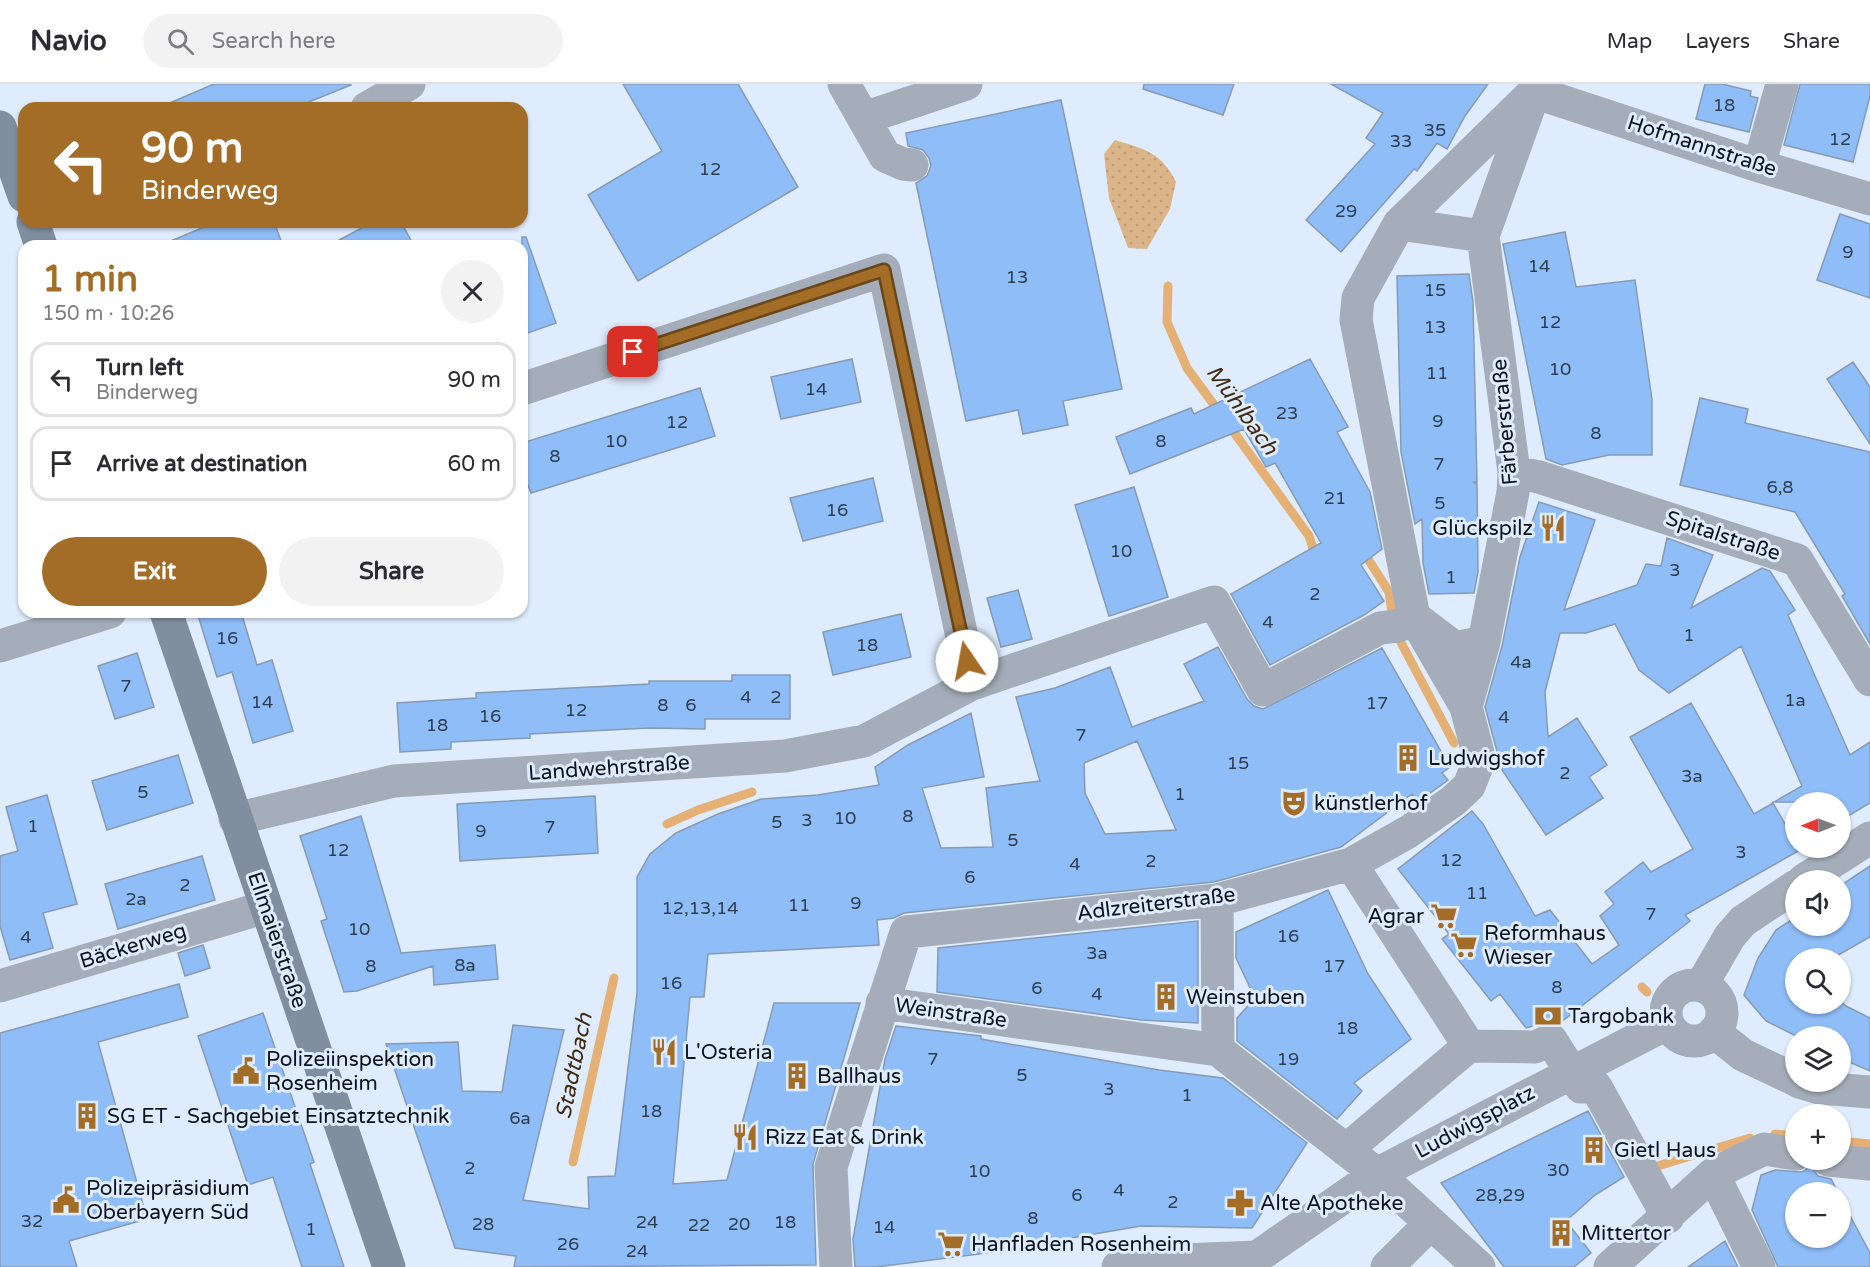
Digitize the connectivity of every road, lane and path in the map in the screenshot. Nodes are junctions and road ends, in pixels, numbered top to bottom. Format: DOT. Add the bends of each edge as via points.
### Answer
graph roads {
  1 [pos="409,84"];
  2 [pos="844,84"];
  3 [pos="966,84"];
  4 [pos="1782,84"];
  5 [pos="1536,88"];
  6 [pos="378,102"];
  7 [pos="864,118"];
  8 [pos="0,127"];
  9 [pos="912,165"];
  10 [pos="1759,166"];
  11 [pos="18,179"];
  12 [pos="1870,199"];
  13 [pos="1399,224"];
  14 [pos="1483,236"];
  15 [pos="528,387"];
  16 [pos="1514,472"];
  17 [pos="91,618"];
  18 [pos="168,618"];
  19 [pos="1397,624"];
  20 [pos="1484,642"];
  21 [pos="0,646"];
  22 [pos="1870,680"];
  23 [pos="972,684"];
  24 [pos="1466,707"];
  25 [pos="235,819"];
  26 [pos="1870,838"];
  27 [pos="1351,864"];
  28 [pos="1820,870"];
  29 [pos="1785,893"];
  30 [pos="1217,900"];
  31 [pos="266,908"];
  32 [pos="0,986"];
  33 [pos="1701,986"];
  34 [pos="882,1003"];
  35 [pos="1668,1023"];
  36 [pos="1714,1032"];
  37 [pos="1469,1046"];
  38 [pos="1218,1050"];
  39 [pos="1573,1071"];
  40 [pos="1785,1075"];
  41 [pos="1851,1091"];
  42 [pos="1870,1092"];
  43 [pos="1346,1150"];
  44 [pos="1785,1152"];
  45 [pos="1851,1164"];
  46 [pos="1869,1168"];
  47 [pos="1377,1174"];
  48 [pos="1713,1174"];
  49 [pos="1668,1217"];
  50 [pos="1431,1223"];
  51 [pos="1261,1264"];
  52 [pos="389,1267"];
  53 [pos="836,1267"];
  54 [pos="1118,1267"];
  55 [pos="1387,1267"];
  56 [pos="1479,1267"];
  57 [pos="1610,1267"];
  58 [pos="1759,1267"];
  1 -- 6 [label="street"];
  2 -- 7 [label="street"];
  3 -- 7 [label="street"];
  4 -- 10 [label="street"];
  5 -- 10 [label="street, Hofmannstraße"];
  5 -- 13 [label="street"];
  5 -- 14 [label="street, Färberstraße"];
  7 -- 9 [label="street" via="885,156"];
  8 -- 11 [label="street"];
  10 -- 12 [label="street, Hofmannstraße"];
  13 -- 14 [label="street"];
  13 -- 19 [label="street" via="1358,298 1356,320"];
  14 -- 16 [label="street, Färberstraße"];
  15 -- 23 [label="street" via="884,270"];
  16 -- 20 [label="street, Färberstraße"];
  16 -- 22 [label="street, Spitalstraße" via="1797,560"];
  17 -- 21 [label="street"];
  18 -- 25 [label="street, Ellmaierstraße"];
  19 -- 20 [label="street" via="1455,648"];
  19 -- 23 [label="street, Landwehrstraße" via="1263,690 1214,602"];
  19 -- 24 [label="street"];
  20 -- 24 [label="street, Färberstraße"];
  23 -- 25 [label="street, Landwehrstraße" via="864,741 785,756 394,781"];
  24 -- 27 [label="street, Adlzreiterstraße" via="1478,753 1469,786 1408,832"];
  25 -- 31 [label="street, Ellmaierstraße"];
  26 -- 28 [label="street"];
  27 -- 30 [label="street, Adlzreiterstraße"];
  27 -- 37 [label="street"];
  29 -- 33 [label="street" via="1743,921"];
  30 -- 34 [label="street, Adlzreiterstraße" via="906,932"];
  30 -- 38 [label="street"];
  31 -- 32 [label="street, Bäckerweg"];
  31 -- 52 [label="street, Ellmaierstraße"];
  33 -- 35 [label="street" via="1681,988 1673,994 1666,1013"];
  33 -- 36 [label="street" via="1715,994 1722,1009"];
  34 -- 38 [label="street, Weinstraße"];
  34 -- 53 [label="street, Weinstraße" via="831,1167"];
  35 -- 36 [label="street" via="1672,1031 1689,1040 1698,1041"];
  35 -- 39 [label="street, Ludwigsplatz"];
  36 -- 40 [label="street" via="1743,1055"];
  37 -- 39 [label="street" via="1535,1047 1551,1040"];
  37 -- 43 [label="street"];
  38 -- 43 [label="street"];
  39 -- 47 [label="street, Ludwigsplatz"];
  39 -- 49 [label="street" via="1581,1087 1596,1087"];
  41 -- 42 [label="street"];
  43 -- 47 [label="street"];
  44 -- 48 [label="street" via="1764,1149"];
  45 -- 46 [label="street"];
  47 -- 50 [label="street"];
  47 -- 51 [label="street, Ludwigsplatz"];
  48 -- 49 [label="street"];
  48 -- 58 [label="street"];
  49 -- 57 [label="street"];
  50 -- 55 [label="street"];
  50 -- 56 [label="street"];
  51 -- 54 [label="street" via="1156,1261"];
}
